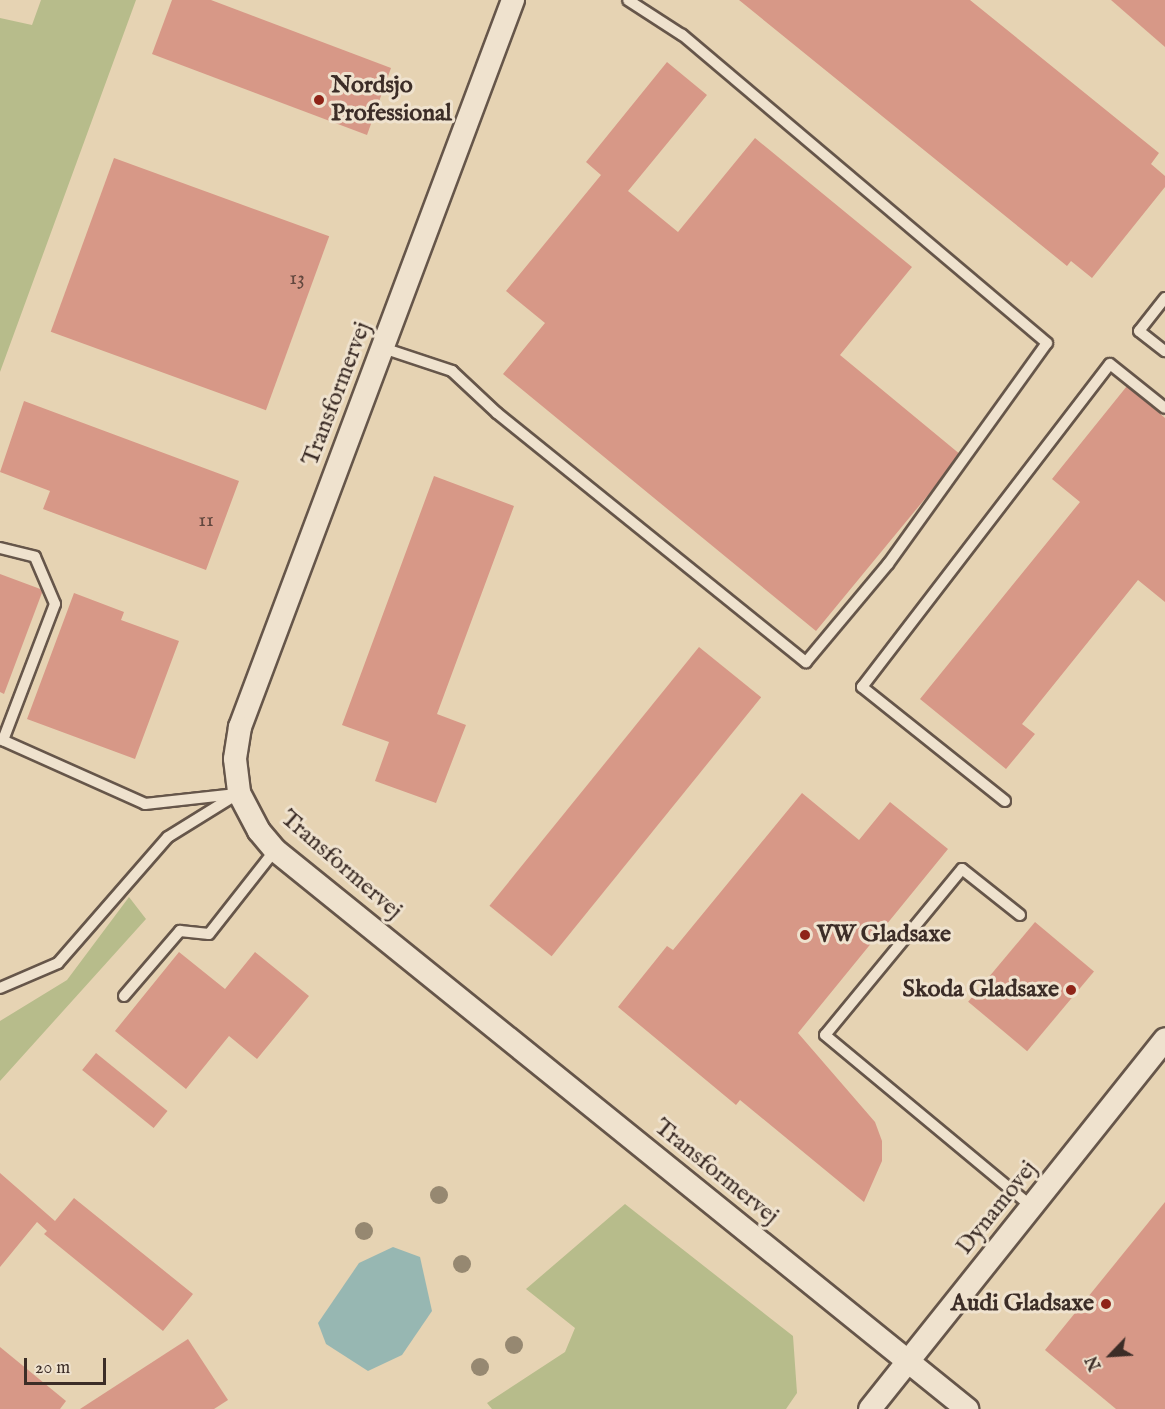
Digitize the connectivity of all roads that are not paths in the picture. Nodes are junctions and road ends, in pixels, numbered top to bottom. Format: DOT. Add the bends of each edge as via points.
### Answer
graph roads {
  1 [pos="513,0"];
  2 [pos="628,0"];
  3 [pos="1165,298"];
  4 [pos="383,348"];
  5 [pos="1165,351"];
  6 [pos="1165,408"];
  7 [pos="0,549"];
  8 [pos="1,740"];
  9 [pos="239,793"];
  10 [pos="1005,801"];
  11 [pos="275,850"];
  12 [pos="1020,915"];
  13 [pos="0,988"];
  14 [pos="124,996"];
  15 [pos="1165,1040"];
  16 [pos="1032,1207"];
  17 [pos="908,1361"];
  18 [pos="870,1409"];
  19 [pos="967,1409"];
  1 -- 4 [label="street, Transformervej"];
  2 -- 4 [label="lane" via="682,35 1047,343 888,564 806,662 497,413 452,370"];
  3 -- 5 [label="lane" via="1139,331"];
  4 -- 9 [label="street, Transformervej" via="240,727 235,759"];
  6 -- 10 [label="lane" via="1110,364 862,687"];
  7 -- 8 [label="lane" via="35,557 55,604"];
  8 -- 9 [label="lane" via="145,804"];
  9 -- 11 [label="street, Transformervej" via="259,831"];
  9 -- 13 [label="lane" via="168,837 58,963"];
  11 -- 14 [label="lane" via="209,934 180,932"];
  11 -- 17 [label="street, Transformervej"];
  12 -- 16 [label="lane" via="962,869 825,1035"];
  15 -- 16 [label="street, Dynamovej"];
  16 -- 17 [label="street, Dynamovej"];
  17 -- 18 [label="street, Dynamovej"];
  17 -- 19 [label="street, Transformervej"];
}
